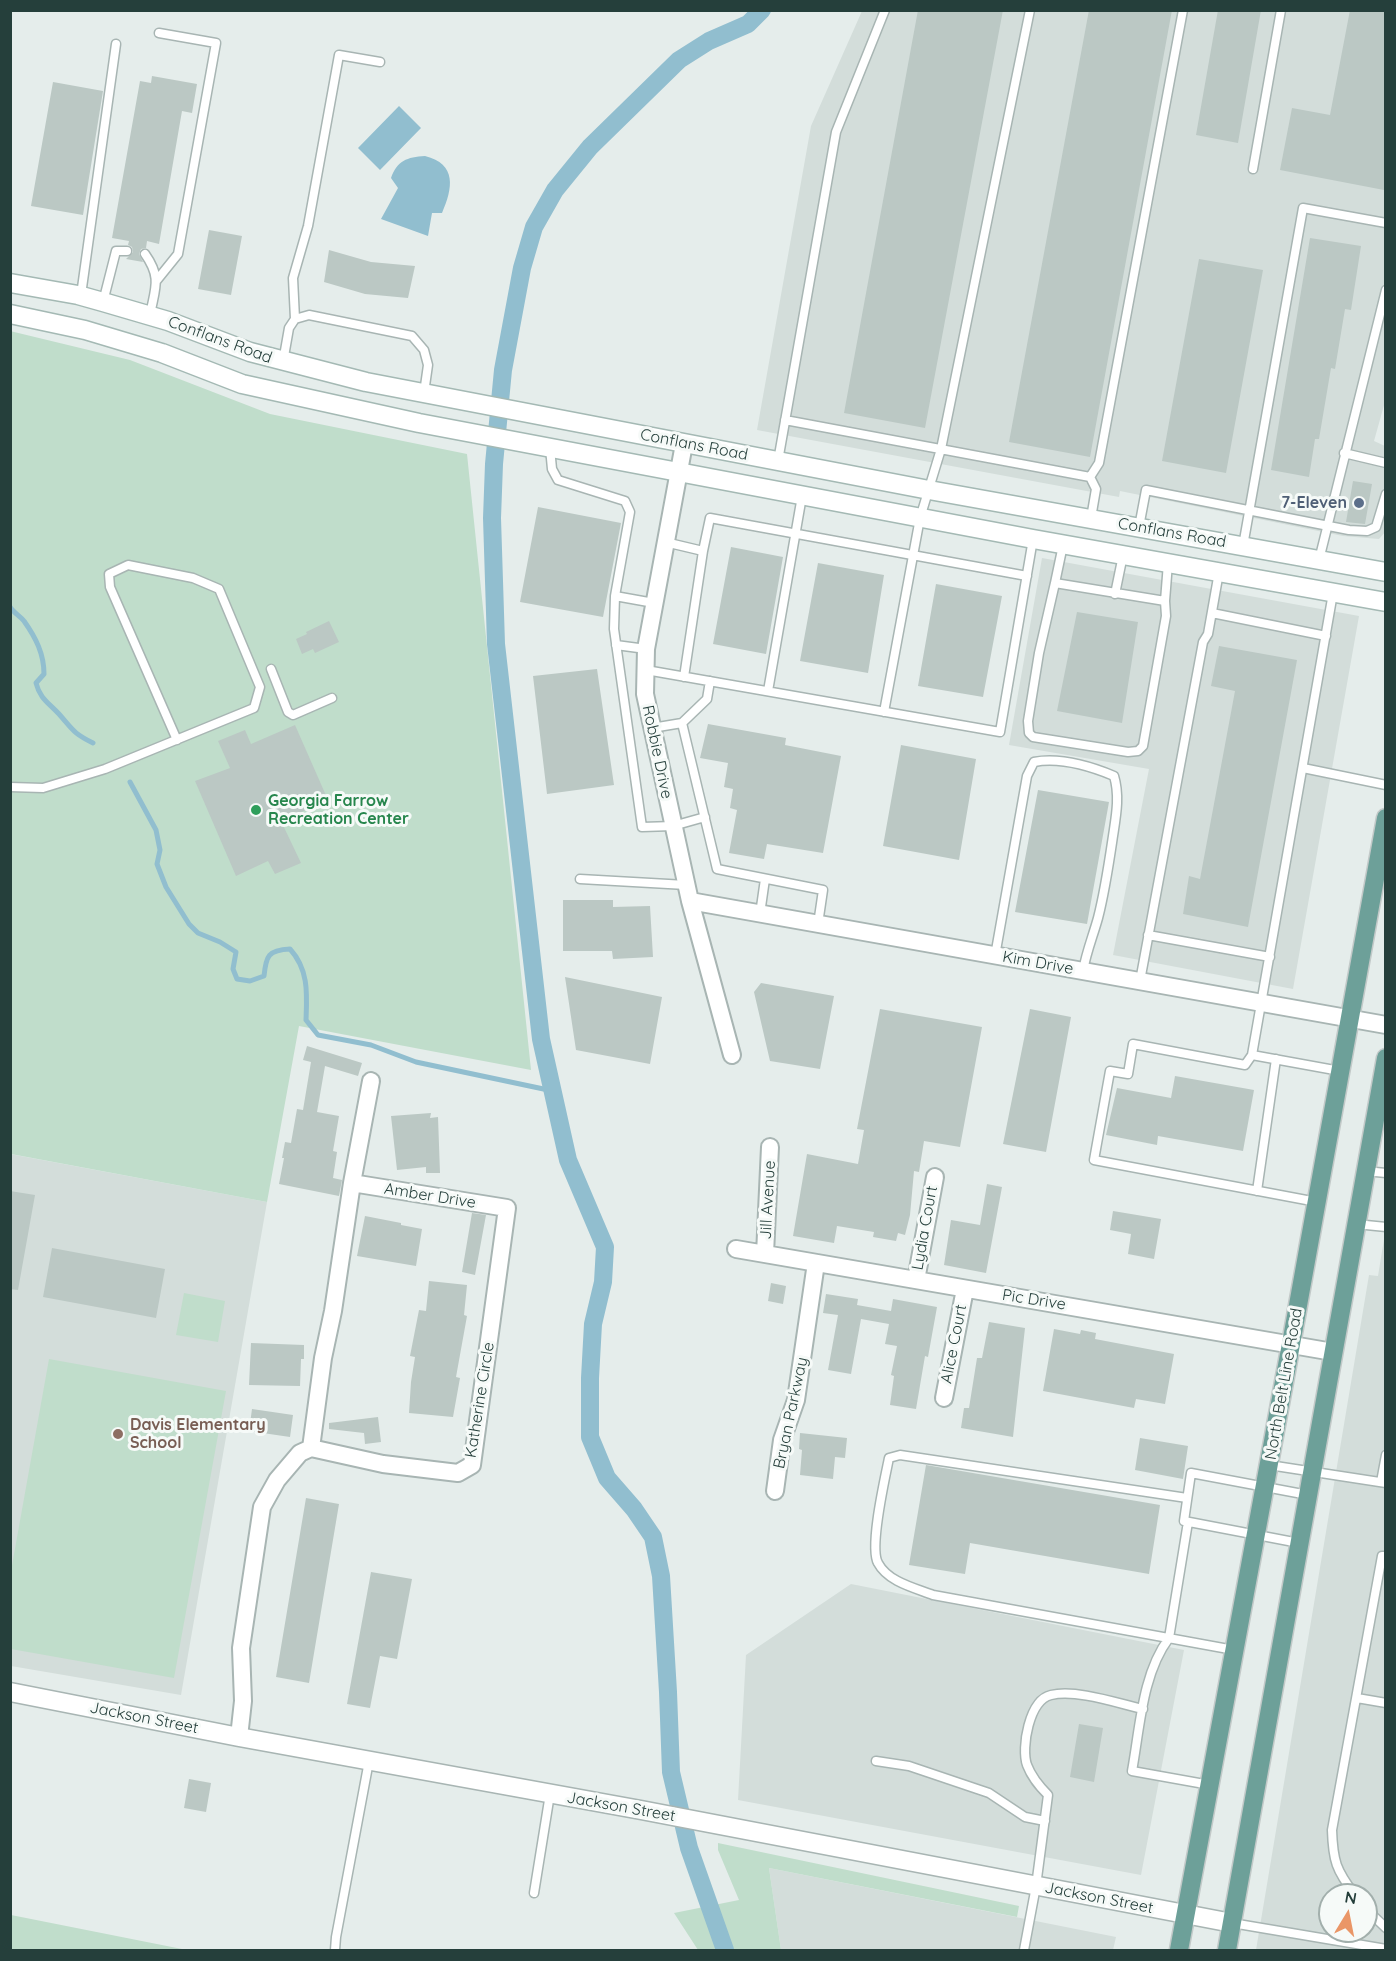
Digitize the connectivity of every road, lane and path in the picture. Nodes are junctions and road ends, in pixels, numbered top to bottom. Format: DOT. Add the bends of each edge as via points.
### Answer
graph roads {
  1 [pos="885,10"];
  2 [pos="1030,10"];
  3 [pos="1183,10"];
  4 [pos="1281,10"];
  5 [pos="159,33"];
  6 [pos="116,44"];
  7 [pos="380,62"];
  8 [pos="1253,169"];
  9 [pos="1386,223"];
  10 [pos="127,251"];
  11 [pos="144,254"];
  12 [pos="157,280"];
  13 [pos="10,283"];
  14 [pos="1386,290"];
  15 [pos="81,296"];
  16 [pos="103,302"];
  17 [pos="10,314"];
  18 [pos="150,315"];
  19 [pos="296,319"];
  20 [pos="283,362"];
  21 [pos="277,393"];
  22 [pos="424,393"];
  23 [pos="785,420"];
  24 [pos="684,444"];
  25 [pos="543,447"];
  26 [pos="941,449"];
  27 [pos="1344,453"];
  28 [pos="778,461"];
  29 [pos="1386,463"];
  30 [pos="678,473"];
  31 [pos="1090,477"];
  32 [pos="929,490"];
  33 [pos="1386,494"];
  34 [pos="802,496"];
  35 [pos="1249,511"];
  36 [pos="921,518"];
  37 [pos="1091,518"];
  38 [pos="1326,525"];
  39 [pos="1139,527"];
  40 [pos="795,533"];
  41 [pos="1033,539"];
  42 [pos="665,542"];
  43 [pos="1063,544"];
  44 [pos="1243,546"];
  45 [pos="703,551"];
  46 [pos="913,555"];
  47 [pos="1129,556"];
  48 [pos="1319,560"];
  49 [pos="1168,563"];
  50 [pos="1219,572"];
  51 [pos="1386,572"];
  52 [pos="1027,576"];
  53 [pos="1055,583"];
  54 [pos="1334,592"];
  55 [pos="1115,594"];
  56 [pos="615,596"];
  57 [pos="1165,602"];
  58 [pos="1386,602"];
  59 [pos="654,603"];
  60 [pos="1212,613"];
  61 [pos="1326,636"];
  62 [pos="616,645"];
  63 [pos="646,649"];
  64 [pos="271,669"];
  65 [pos="646,670"];
  66 [pos="684,677"];
  67 [pos="710,681"];
  68 [pos="768,692"];
  69 [pos="332,698"];
  70 [pos="884,712"];
  71 [pos="682,723"];
  72 [pos="652,728"];
  73 [pos="177,740"];
  74 [pos="1303,768"];
  75 [pos="1386,785"];
  76 [pos="10,787"];
  77 [pos="705,817"];
  78 [pos="1386,818"];
  79 [pos="674,826"];
  80 [pos="580,879"];
  81 [pos="765,879"];
  82 [pos="688,893"];
  83 [pos="760,914"];
  84 [pos="818,924"];
  85 [pos="1148,935"];
  86 [pos="995,956"];
  87 [pos="1270,957"];
  88 [pos="1083,971"];
  89 [pos="1140,981"];
  90 [pos="1262,1003"];
  91 [pos="1349,1019"];
  92 [pos="1386,1025"];
  93 [pos="732,1055"];
  94 [pos="1252,1055"];
  95 [pos="1386,1058"];
  96 [pos="1276,1059"];
  97 [pos="1340,1071"];
  98 [pos="371,1081"];
  99 [pos="770,1147"];
  100 [pos="1365,1171"];
  101 [pos="1386,1173"];
  102 [pos="935,1177"];
  103 [pos="352,1183"];
  104 [pos="1257,1191"];
  105 [pos="1317,1202"];
  106 [pos="507,1208"];
  107 [pos="1356,1224"];
  108 [pos="1386,1227"];
  109 [pos="736,1249"];
  110 [pos="765,1254"];
  111 [pos="816,1263"];
  112 [pos="916,1280"];
  113 [pos="965,1289"];
  114 [pos="1292,1344"];
  115 [pos="1333,1352"];
  116 [pos="944,1398"];
  117 [pos="311,1448"];
  118 [pos="1386,1455"];
  119 [pos="1269,1465"];
  120 [pos="1312,1473"];
  121 [pos="1383,1483"];
  122 [pos="1265,1487"];
  123 [pos="776,1491"];
  124 [pos="1308,1495"];
  125 [pos="1187,1498"];
  126 [pos="1188,1522"];
  127 [pos="1256,1534"];
  128 [pos="1299,1543"];
  129 [pos="1386,1556"];
  130 [pos="1168,1638"];
  131 [pos="1235,1650"];
  132 [pos="10,1692"];
  133 [pos="1357,1698"];
  134 [pos="1386,1703"];
  135 [pos="1143,1709"];
  136 [pos="239,1737"];
  137 [pos="369,1761"];
  138 [pos="876,1761"];
  139 [pos="1210,1785"];
  140 [pos="550,1794"];
  141 [pos="1045,1821"];
  142 [pos="1346,1883"];
  143 [pos="1036,1886"];
  144 [pos="534,1893"];
  145 [pos="1186,1915"];
  146 [pos="1232,1923"];
  147 [pos="1386,1949"];
  148 [pos="335,1950"];
  149 [pos="1024,1950"];
  150 [pos="1179,1950"];
  151 [pos="1227,1950"];
  1 -- 23 [label="lane" via="836,132"];
  2 -- 26 [label="lane"];
  3 -- 31 [label="lane" via="1099,463"];
  4 -- 8 [label="lane"];
  5 -- 12 [label="lane" via="216,43 178,254"];
  6 -- 15 [label="lane"];
  7 -- 19 [label="lane" via="339,55 308,226 293,278"];
  9 -- 35 [label="lane" via="1303,208"];
  10 -- 16 [label="lane" via="116,251"];
  11 -- 12 [label="lane" via="153,265"];
  12 -- 18 [label="lane"];
  13 -- 15 [label="main road, Conflans Road"];
  14 -- 27 [label="lane"];
  15 -- 16 [label="main road, Conflans Road"];
  16 -- 18 [label="main road, Conflans Road"];
  17 -- 21 [label="main road, Conflans Road" via="85,330"];
  18 -- 20 [label="main road, Conflans Road"];
  19 -- 20 [label="lane" via="290,328"];
  19 -- 22 [label="lane" via="309,315 412,336 424,350 428,365"];
  20 -- 21 [label="main road"];
  20 -- 22 [label="main road, Conflans Road"];
  21 -- 25 [label="main road, Conflans Road"];
  22 -- 24 [label="main road, Conflans Road"];
  23 -- 26 [label="lane"];
  23 -- 28 [label="lane"];
  24 -- 28 [label="main road, Conflans Road"];
  24 -- 30 [label="street, Robbie Drive"];
  25 -- 30 [label="main road, Conflans Road"];
  25 -- 56 [label="lane" via="558,480 625,501 628,506"];
  26 -- 31 [label="lane"];
  26 -- 32 [label="lane"];
  27 -- 29 [label="lane"];
  27 -- 38 [label="lane"];
  28 -- 32 [label="main road, Conflans Road"];
  30 -- 34 [label="main road, Conflans Road"];
  30 -- 42 [label="street, Robbie Drive"];
  31 -- 37 [label="lane" via="1096,489"];
  32 -- 36 [label="lane"];
  32 -- 37 [label="main road, Conflans Road"];
  33 -- 38 [label="lane" via="1376,526 1367,531"];
  34 -- 36 [label="main road, Conflans Road"];
  34 -- 40 [label="lane"];
  35 -- 38 [label="lane"];
  35 -- 39 [label="lane" via="1146,490"];
  35 -- 44 [label="lane"];
  36 -- 41 [label="main road, Conflans Road"];
  36 -- 46 [label="lane"];
  37 -- 39 [label="main road, Conflans Road"];
  38 -- 48 [label="lane"];
  39 -- 44 [label="main road, Conflans Road"];
  39 -- 47 [label="main road"];
  40 -- 45 [label="lane" via="710,518"];
  40 -- 46 [label="lane"];
  40 -- 68 [label="lane"];
  41 -- 43 [label="main road, Conflans Road"];
  41 -- 52 [label="lane"];
  42 -- 45 [label="lane"];
  42 -- 59 [label="street, Robbie Drive"];
  43 -- 47 [label="main road, Conflans Road"];
  43 -- 53 [label="lane"];
  44 -- 48 [label="main road, Conflans Road"];
  45 -- 66 [label="lane"];
  46 -- 52 [label="lane"];
  46 -- 70 [label="lane"];
  47 -- 49 [label="main road, Conflans Road"];
  47 -- 55 [label="lane"];
  48 -- 51 [label="main road, Conflans Road"];
  49 -- 50 [label="main road, Conflans Road"];
  49 -- 57 [label="lane"];
  50 -- 54 [label="main road, Conflans Road"];
  50 -- 60 [label="lane"];
  52 -- 70 [label="lane" via="1000,732"];
  53 -- 55 [label="lane"];
  53 -- 57 [label="lane" via="1028,721 1029,733 1034,737 1128,752 1143,746 1166,616"];
  54 -- 58 [label="main road, Conflans Road"];
  54 -- 61 [label="lane"];
  55 -- 57 [label="lane"];
  56 -- 59 [label="lane"];
  56 -- 62 [label="lane"];
  59 -- 63 [label="street, Robbie Drive"];
  60 -- 61 [label="lane"];
  60 -- 85 [label="lane" via="1203,642"];
  61 -- 74 [label="lane"];
  62 -- 63 [label="lane"];
  62 -- 79 [label="lane" via="642,827"];
  63 -- 65 [label="street, Robbie Drive"];
  64 -- 69 [label="lane" via="288,712 293,715"];
  65 -- 66 [label="lane"];
  65 -- 72 [label="street, Robbie Drive" via="645,694"];
  66 -- 67 [label="lane"];
  67 -- 68 [label="lane"];
  67 -- 71 [label="lane" via="707,699"];
  68 -- 70 [label="lane"];
  71 -- 72 [label="lane"];
  71 -- 77 [label="lane"];
  72 -- 79 [label="street, Robbie Drive"];
  73 -- 73 [label="lane" via="254,708 260,687 219,589 192,578 128,565 109,574 110,587"];
  73 -- 76 [label="lane" via="105,769 43,788"];
  74 -- 75 [label="lane"];
  74 -- 87 [label="lane"];
  77 -- 79 [label="lane"];
  77 -- 81 [label="lane" via="717,869"];
  78 -- 91 [label="main road, North Belt Line Road"];
  79 -- 82 [label="street, Robbie Drive"];
  80 -- 82 [label="lane"];
  81 -- 83 [label="lane"];
  81 -- 84 [label="lane" via="823,890"];
  82 -- 83 [label="street, Kim Drive"];
  82 -- 93 [label="street, Robbie Drive"];
  83 -- 84 [label="street, Kim Drive"];
  84 -- 86 [label="street, Kim Drive"];
  85 -- 87 [label="lane"];
  85 -- 89 [label="lane"];
  86 -- 88 [label="street, Kim Drive"];
  86 -- 88 [label="lane" via="1027,776 1034,762 1050,759 1114,776 1117,786 1118,807 1109,860"];
  87 -- 90 [label="lane"];
  88 -- 89 [label="street, Kim Drive"];
  89 -- 90 [label="street, Kim Drive"];
  90 -- 91 [label="street, Kim Drive"];
  90 -- 94 [label="lane"];
  91 -- 92 [label="street, Kim Drive"];
  91 -- 97 [label="main road, North Belt Line Road"];
  94 -- 96 [label="lane"];
  94 -- 104 [label="lane" via="1245,1065 1133,1044 1128,1074 1110,1071 1094,1160"];
  95 -- 100 [label="main road"];
  96 -- 97 [label="lane"];
  96 -- 104 [label="lane"];
  97 -- 105 [label="main road, North Belt Line Road"];
  98 -- 103 [label="street"];
  99 -- 110 [label="street, Jill Avenue"];
  100 -- 101 [label="lane"];
  100 -- 107 [label="main road"];
  102 -- 112 [label="street, Lydia Court"];
  103 -- 106 [label="street, Amber Drive"];
  103 -- 117 [label="street"];
  104 -- 105 [label="lane"];
  105 -- 114 [label="main road, North Belt Line Road"];
  106 -- 117 [label="street, Katherine Circle" via="472,1465 458,1473 383,1464"];
  107 -- 108 [label="lane"];
  107 -- 115 [label="main road"];
  109 -- 110 [label="street, Pic Drive"];
  110 -- 111 [label="street, Pic Drive"];
  111 -- 112 [label="street, Pic Drive"];
  111 -- 123 [label="street, Bryan Parkway" via="796,1400 782,1440"];
  112 -- 113 [label="street, Pic Drive"];
  113 -- 114 [label="street, Pic Drive"];
  113 -- 116 [label="street, Alice Court"];
  114 -- 115 [label="street, Pic Drive"];
  114 -- 119 [label="main road, North Belt Line Road"];
  115 -- 120 [label="main road"];
  117 -- 136 [label="street" via="300,1454 277,1480 262,1507 241,1648 243,1701"];
  118 -- 121 [label="lane"];
  119 -- 120 [label="lane"];
  119 -- 122 [label="main road, North Belt Line Road"];
  120 -- 121 [label="lane"];
  120 -- 124 [label="main road"];
  122 -- 124 [label="lane"];
  122 -- 125 [label="lane" via="1191,1473"];
  122 -- 127 [label="main road, North Belt Line Road"];
  124 -- 128 [label="main road"];
  125 -- 126 [label="lane" via="1184,1521"];
  125 -- 130 [label="lane" via="900,1455 889,1458 874,1547 878,1563 893,1579 933,1595"];
  126 -- 127 [label="lane"];
  126 -- 130 [label="lane"];
  127 -- 128 [label="lane"];
  127 -- 131 [label="main road, North Belt Line Road"];
  128 -- 146 [label="main road"];
  129 -- 133 [label="lane" via="1382,1556"];
  130 -- 131 [label="lane"];
  130 -- 135 [label="lane" via="1160,1649"];
  131 -- 139 [label="main road, North Belt Line Road"];
  132 -- 136 [label="main road, Jackson Street"];
  133 -- 134 [label="lane"];
  133 -- 142 [label="lane" via="1332,1830 1333,1855"];
  135 -- 139 [label="lane" via="1132,1771"];
  135 -- 141 [label="lane" via="1075,1695 1049,1695 1038,1704 1028,1723 1026,1762 1035,1782 1048,1796"];
  136 -- 137 [label="main road, Jackson Street"];
  137 -- 140 [label="main road, Jackson Street"];
  137 -- 148 [label="lane"];
  138 -- 141 [label="lane" via="909,1766 989,1793 1025,1817"];
  139 -- 145 [label="main road, North Belt Line Road"];
  140 -- 143 [label="main road, Jackson Street"];
  140 -- 144 [label="lane"];
  141 -- 143 [label="lane"];
  143 -- 145 [label="main road, Jackson Street"];
  143 -- 149 [label="lane"];
  145 -- 146 [label="main road, Jackson Street"];
  145 -- 150 [label="main road, North Belt Line Road"];
  146 -- 147 [label="lane"];
  146 -- 151 [label="main road"];
}
